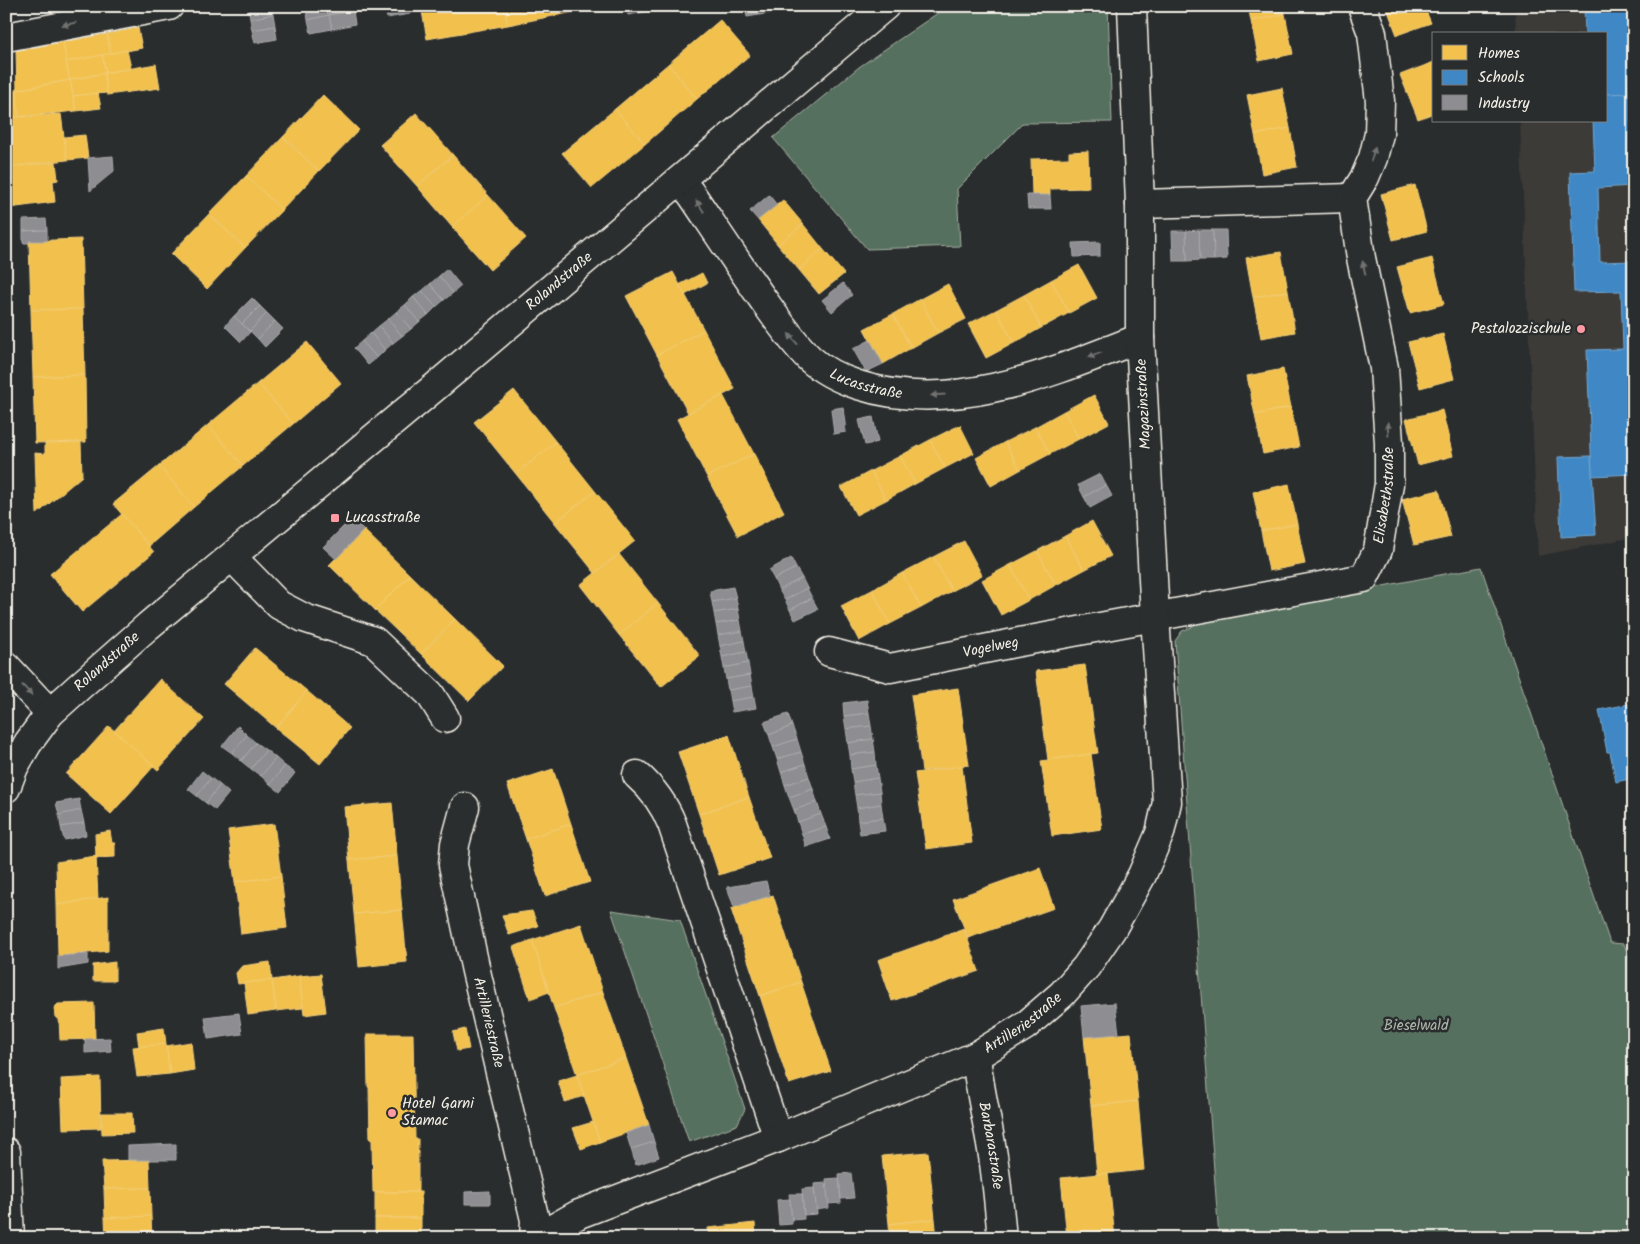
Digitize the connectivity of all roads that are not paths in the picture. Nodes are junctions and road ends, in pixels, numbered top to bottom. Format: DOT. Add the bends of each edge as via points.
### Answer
graph roads {
  1 [pos="168,6"];
  2 [pos="885,6"];
  3 [pos="1132,6"];
  4 [pos="1362,6"];
  5 [pos="6,37"];
  6 [pos="680,180"];
  7 [pos="1352,198"];
  8 [pos="1140,204"];
  9 [pos="1140,338"];
  10 [pos="232,557"];
  11 [pos="1155,616"];
  12 [pos="829,652"];
  13 [pos="6,666"];
  14 [pos="50,714"];
  15 [pos="445,718"];
  16 [pos="637,775"];
  17 [pos="6,788"];
  18 [pos="1167,802"];
  19 [pos="465,807"];
  20 [pos="976,1056"];
  21 [pos="778,1138"];
  22 [pos="6,1152"];
  23 [pos="10,1238"];
  24 [pos="534,1238"];
  25 [pos="542,1238"];
  26 [pos="1002,1238"];
  1 -- 5 [label="street, one-way"];
  2 -- 6 [label="street, Rolandstraße"];
  3 -- 8 [label="street, Magazinstraße"];
  7 -- 4 [label="street, one-way" via="1369,168 1379,134 1380,101 1372,34"];
  9 -- 6 [label="street, Lucasstraße, one-way" via="1021,381 942,396 879,392 846,381 809,358 782,326"];
  6 -- 10 [label="street, Rolandstraße"];
  7 -- 8 [label="street"];
  11 -- 7 [label="street, Elisabethstraße, one-way" via="1364,578 1378,550 1388,484 1384,368"];
  8 -- 9 [label="street, Magazinstraße"];
  9 -- 11 [label="street, Magazinstraße"];
  10 -- 14 [label="street, Rolandstraße" via="148,626"];
  10 -- 15 [label="street" via="279,605 304,618 374,641 430,694"];
  11 -- 12 [label="street, Vogelweg" via="890,668"];
  11 -- 18 [label="street, Magazinstraße"];
  13 -- 14 [label="street, one-way"];
  14 -- 17 [label="street, Rolandstraße" via="28,742"];
  16 -- 21 [label="street" via="657,796 672,824"];
  18 -- 20 [label="street, Artilleriestraße" via="1160,833 1142,875 1086,967 1062,994 1025,1026"];
  19 -- 24 [label="street, Artilleriestraße" via="453,865 535,1220"];
  20 -- 21 [label="street, Artilleriestraße"];
  20 -- 26 [label="street, Barbarastraße" via="978,1083 993,1156"];
  21 -- 25 [label="street, Artilleriestraße" via="579,1214"];
  22 -- 23 [label="street"];
}
